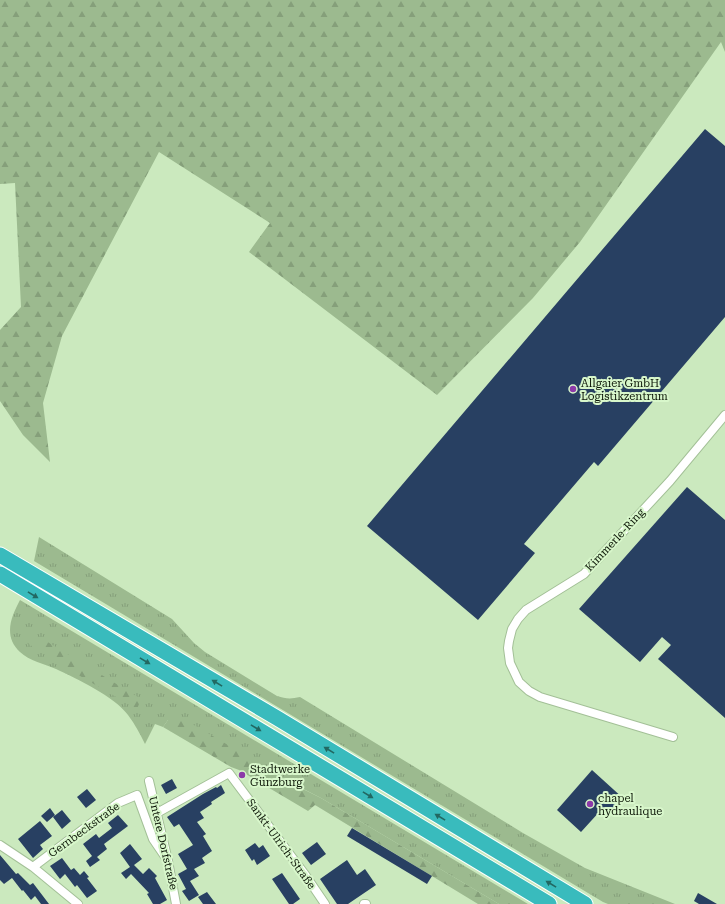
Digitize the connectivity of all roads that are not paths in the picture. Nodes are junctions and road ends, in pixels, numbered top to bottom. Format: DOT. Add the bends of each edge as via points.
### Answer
graph roads {
  1 [pos="725,415"];
  2 [pos="0,555"];
  3 [pos="0,574"];
  4 [pos="673,737"];
  5 [pos="149,781"];
  6 [pos="157,813"];
  7 [pos="0,845"];
  8 [pos="168,861"];
  9 [pos="33,868"];
  10 [pos="78,904"];
  11 [pos="176,904"];
  12 [pos="325,904"];
  13 [pos="549,904"];
  14 [pos="585,904"];
  1 -- 4 [label="street, Kimmerle-Ring" via="670,481 584,574 522,614 512,629 509,641 508,655 512,670 519,682 534,695"];
  14 -- 2 [label="highway, one-way"];
  3 -- 13 [label="highway, one-way"];
  5 -- 6 [label="street, Untere Dorfstraße"];
  6 -- 8 [label="street, Untere Dorfstraße"];
  6 -- 12 [label="street, Sankt-Ulrich-Straße" via="229,773"];
  7 -- 9 [label="street"];
  8 -- 9 [label="street, Gernbeckstraße" via="153,839 137,795 118,803"];
  8 -- 11 [label="street, Untere Dorfstraße"];
  9 -- 10 [label="street"];
}
